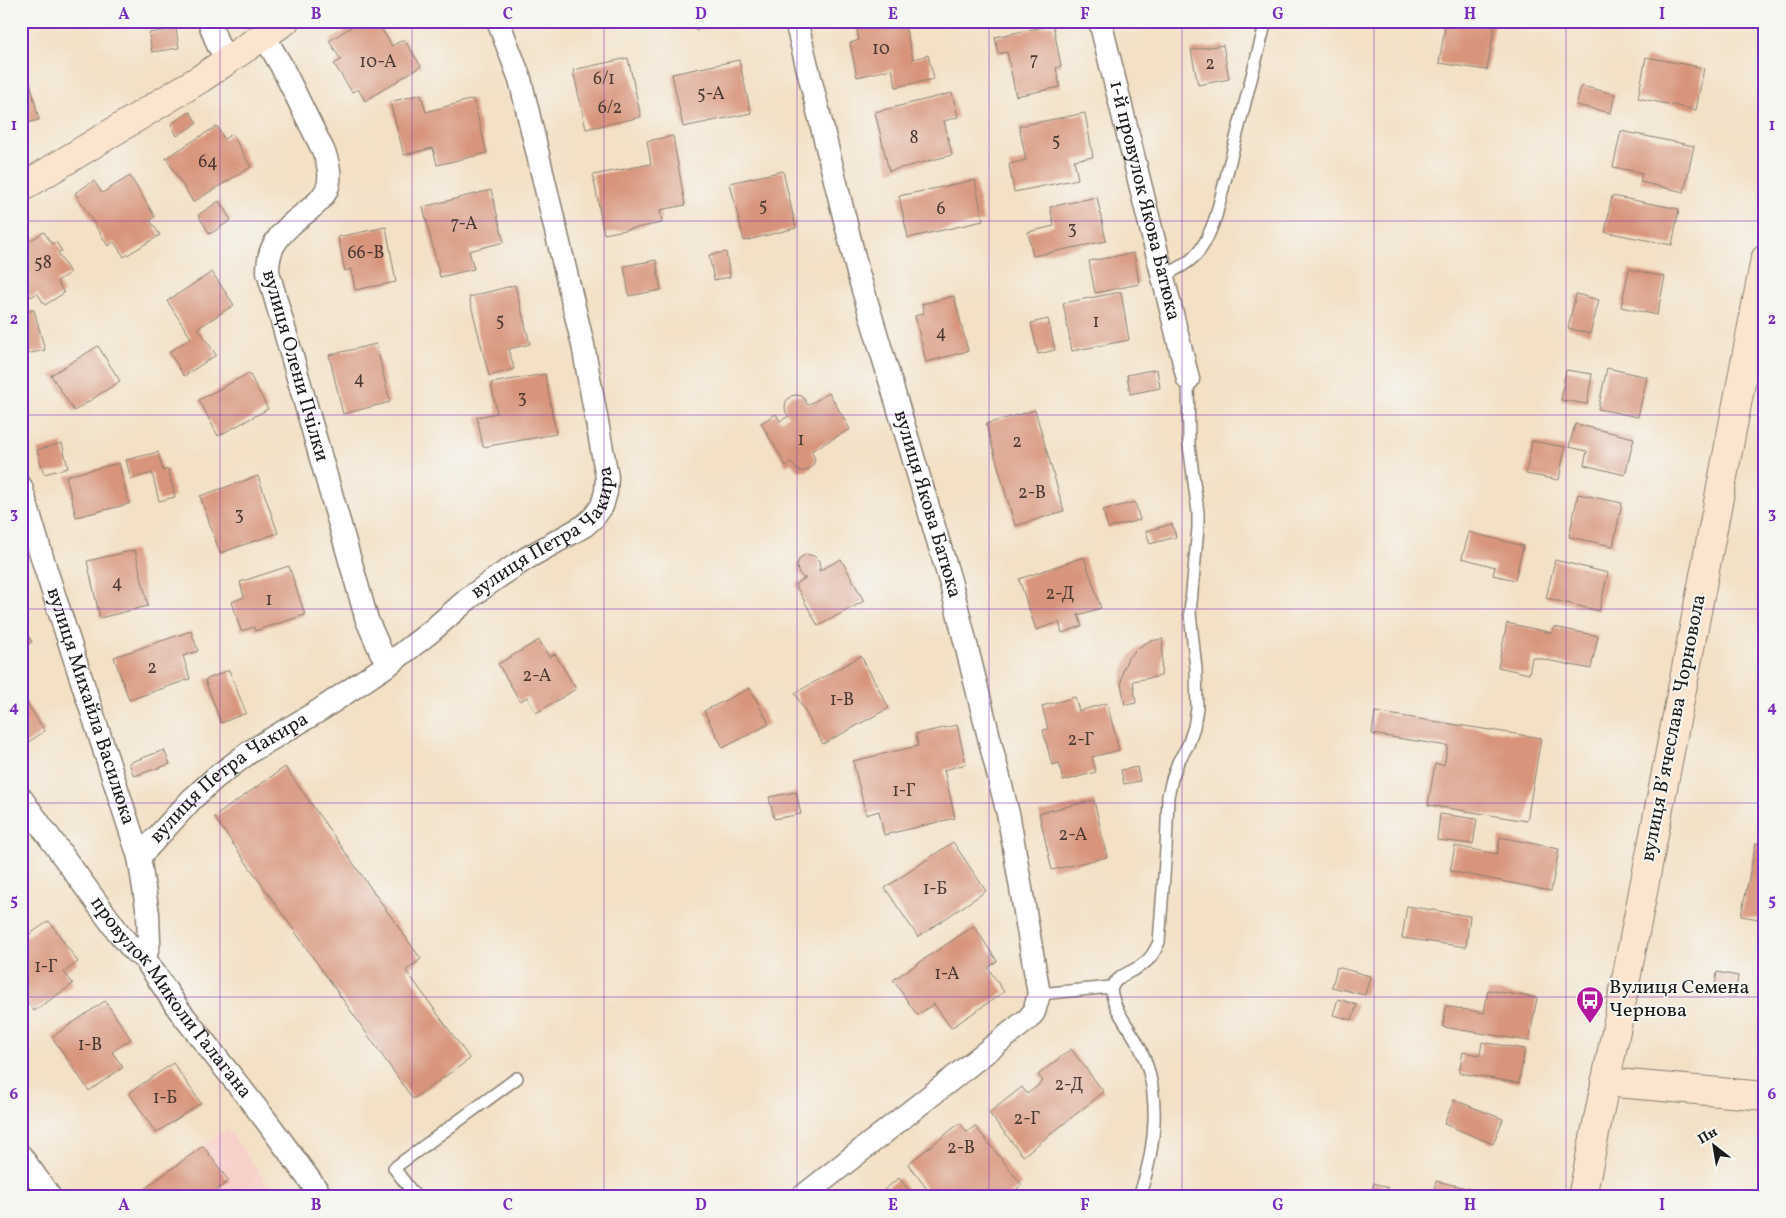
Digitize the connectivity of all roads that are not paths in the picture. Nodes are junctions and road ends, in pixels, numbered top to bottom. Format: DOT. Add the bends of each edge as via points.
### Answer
graph roads {
  1 [pos="209,21"];
  2 [pos="498,21"];
  3 [pos="796,21"];
  4 [pos="1100,21"];
  5 [pos="1266,21"];
  6 [pos="275,29"];
  7 [pos="229,60"];
  8 [pos="21,188"];
  9 [pos="1765,258"];
  10 [pos="1162,276"];
  11 [pos="1188,379"];
  12 [pos="21,487"];
  13 [pos="389,664"];
  14 [pos="21,798"];
  15 [pos="139,857"];
  16 [pos="145,959"];
  17 [pos="1111,987"];
  18 [pos="1039,994"];
  19 [pos="517,1078"];
  20 [pos="1605,1082"];
  21 [pos="1765,1096"];
  22 [pos="21,1156"];
  23 [pos="50,1197"];
  24 [pos="322,1197"];
  25 [pos="416,1197"];
  26 [pos="802,1197"];
  27 [pos="1138,1197"];
  28 [pos="1582,1197"];
  1 -- 7 [label="street" via="218,45"];
  2 -- 13 [label="street, вулиця Петра Чакира" via="520,79 583,345 607,478 606,492 602,506 584,526 490,582"];
  3 -- 18 [label="street, вулиця Якова Батюка" via="858,273 951,584 1009,818"];
  4 -- 10 [label="street, 1-й провулок Якова Батюка"];
  5 -- 10 [label="lane" via="1207,241 1195,257"];
  6 -- 7 [label="street"];
  6 -- 13 [label="street, вулиця Олени Пчілки" via="281,65 323,150 329,164 330,179 326,193 274,243 268,272 367,620"];
  7 -- 8 [label="street"];
  9 -- 20 [label="street, вулиця Вʼячеслава Чорновола"];
  10 -- 11 [label="street, 1-й провулок Якова Батюка"];
  11 -- 17 [label="lane" via="1190,445 1198,512 1190,613 1197,708 1194,727 1178,762 1168,796 1159,942 1142,966 1117,978"];
  12 -- 15 [label="street, вулиця Михайла Василюка"];
  13 -- 15 [label="street, вулиця Петра Чакира" via="251,751 215,778"];
  14 -- 16 [label="street, провулок Миколи Галагана" via="118,932"];
  15 -- 16 [label="street, вулиця Михайла Василюка" via="148,914 149,942"];
  16 -- 24 [label="street, провулок Миколи Галагана" via="178,1010"];
  17 -- 18 [label="lane"];
  17 -- 27 [label="lane" via="1114,1004 1138,1044 1148,1069 1154,1096 1150,1152"];
  18 -- 26 [label="street" via="1034,1012 1028,1019"];
  19 -- 25 [label="lane" via="394,1168"];
  20 -- 21 [label="street"];
  20 -- 28 [label="street, вулиця Вʼячеслава Чорновола"];
  22 -- 23 [label="street"];
}
